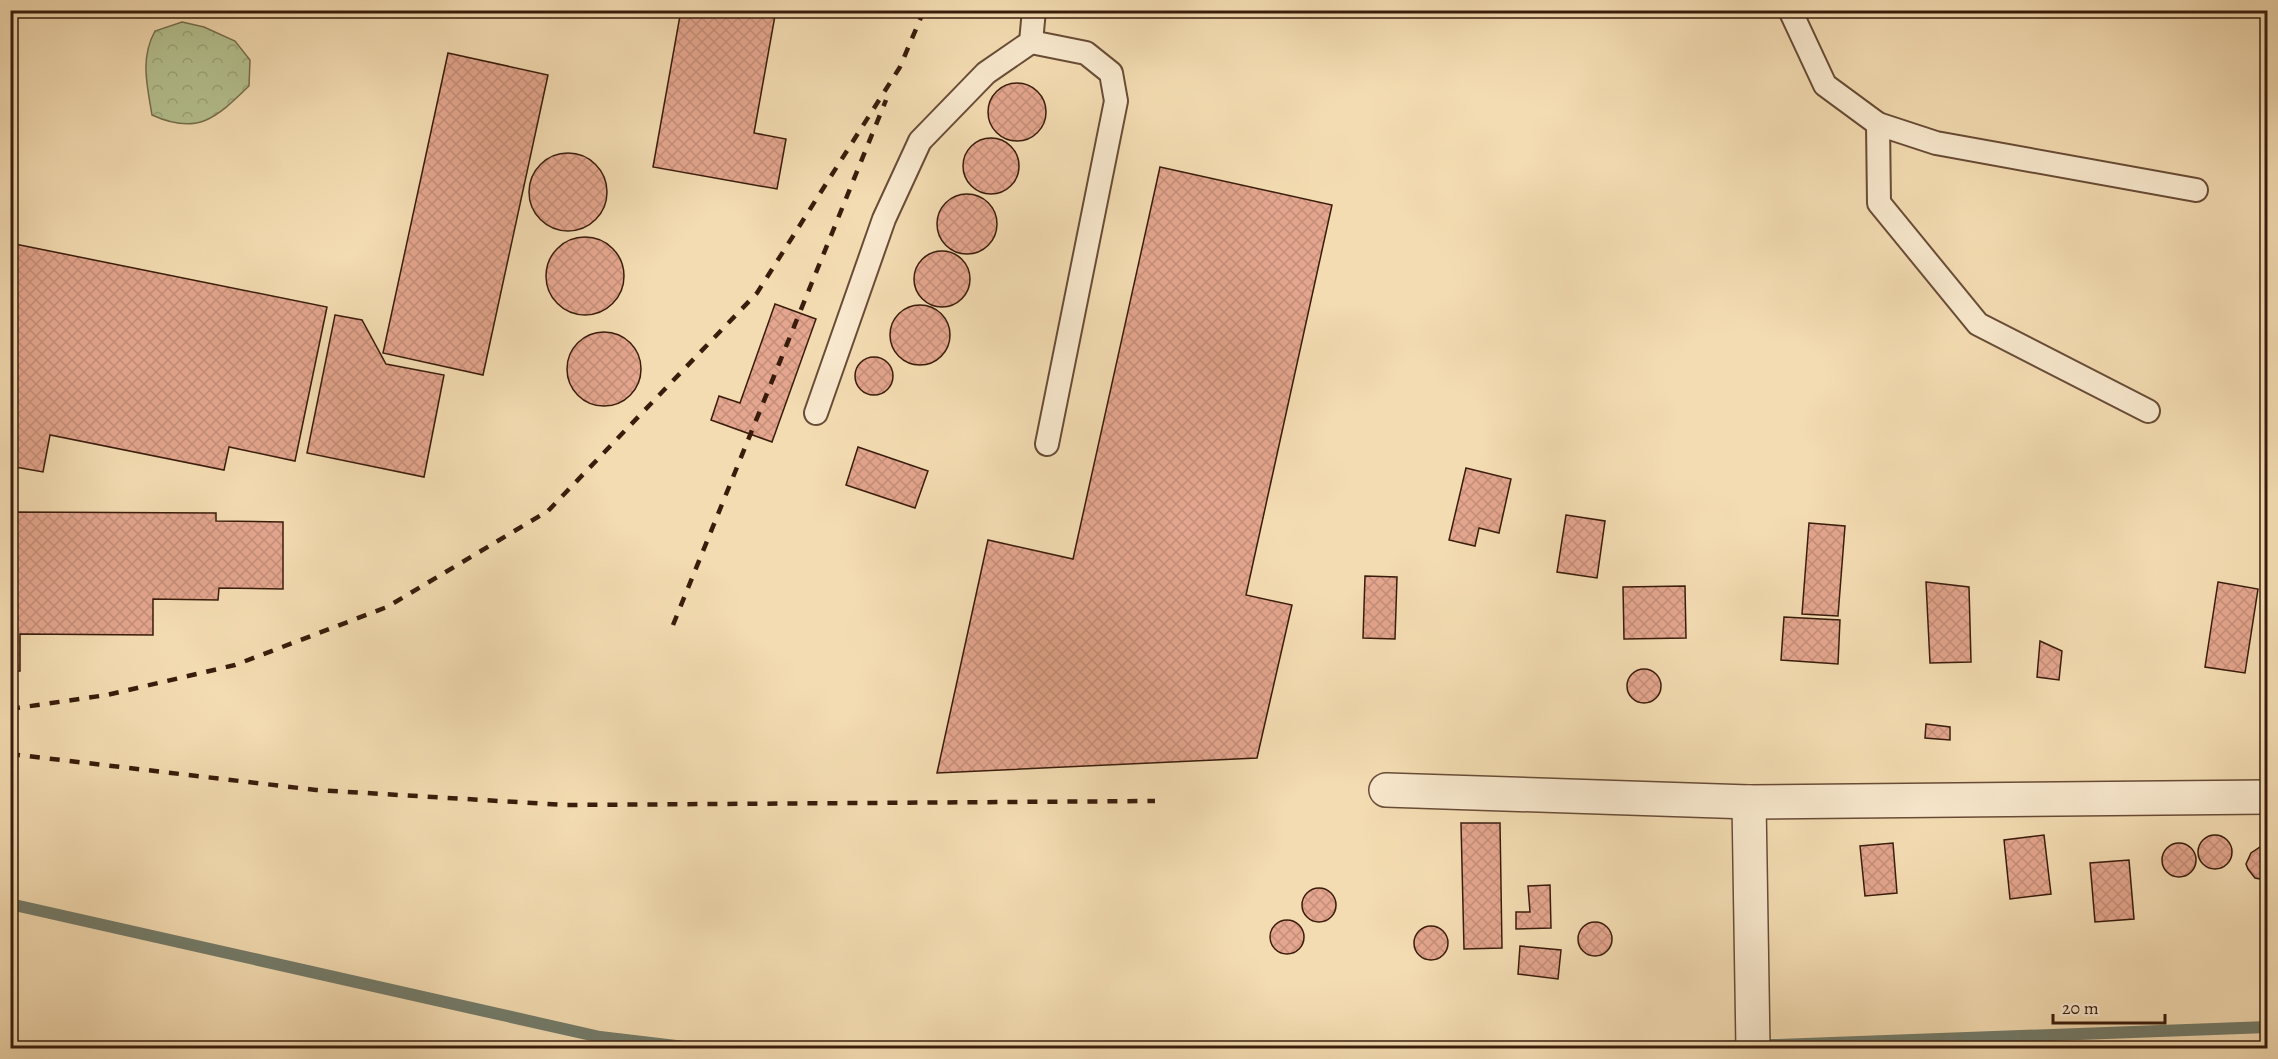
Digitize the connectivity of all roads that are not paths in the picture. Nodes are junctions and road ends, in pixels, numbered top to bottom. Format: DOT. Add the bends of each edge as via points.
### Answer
graph roads {
  1 [pos="1034,10"];
  2 [pos="1790,10"];
  3 [pos="1031,42"];
  4 [pos="1878,124"];
  5 [pos="2196,190"];
  6 [pos="2148,411"];
  7 [pos="816,413"];
  8 [pos="1047,444"];
  9 [pos="1386,790"];
  10 [pos="2268,797"];
  11 [pos="1749,802"];
  12 [pos="1753,1048"];
  1 -- 3 [label="lane"];
  2 -- 4 [label="lane" via="1825,85"];
  3 -- 7 [label="lane" via="987,73 920,141 884,219"];
  3 -- 8 [label="lane" via="1086,52 1112,74 1116,101"];
  4 -- 5 [label="lane" via="1936,143"];
  4 -- 6 [label="lane" via="1879,202 1978,324"];
  9 -- 11 [label="street"];
  10 -- 11 [label="street"];
  11 -- 12 [label="street"];
}
